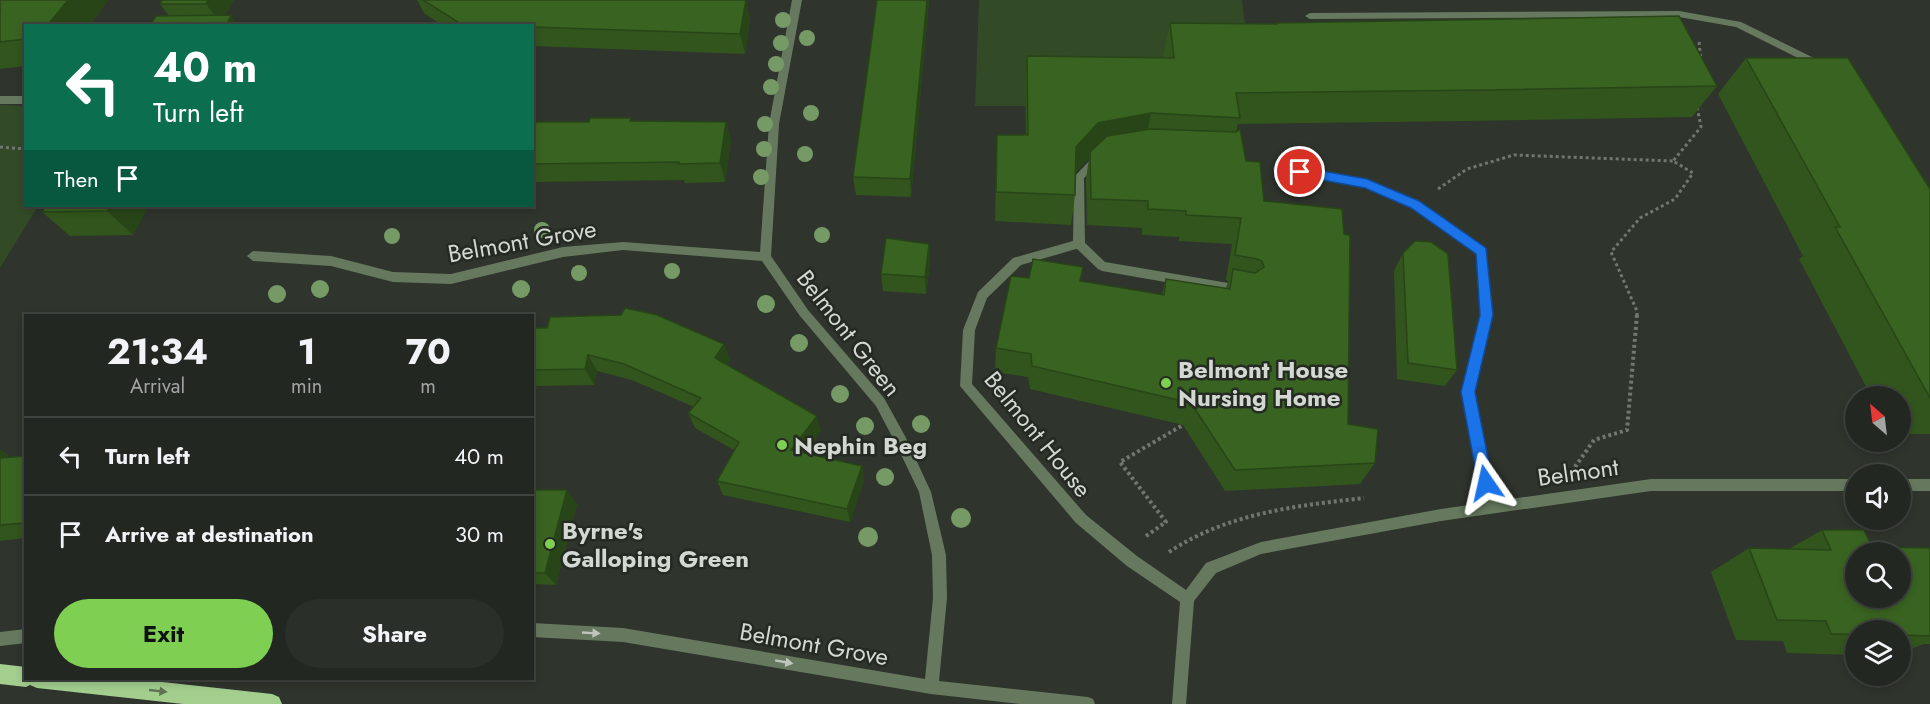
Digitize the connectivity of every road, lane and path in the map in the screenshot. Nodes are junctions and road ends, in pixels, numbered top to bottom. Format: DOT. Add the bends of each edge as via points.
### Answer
graph roads {
  1 [pos="797,0"];
  2 [pos="1310,16"];
  3 [pos="1697,17"];
  4 [pos="1698,68"];
  5 [pos="1833,71"];
  6 [pos="0,100"];
  7 [pos="24,100"];
  8 [pos="1696,100"];
  9 [pos="0,147"];
  10 [pos="24,148"];
  11 [pos="1110,156"];
  12 [pos="1672,161"];
  13 [pos="1278,168"];
  14 [pos="1415,204"];
  15 [pos="1078,244"];
  16 [pos="253,256"];
  17 [pos="765,257"];
  18 [pos="1246,291"];
  19 [pos="1183,425"];
  20 [pos="1627,430"];
  21 [pos="1845,485"];
  22 [pos="1911,485"];
  23 [pos="1930,485"];
  24 [pos="1490,507"];
  25 [pos="1156,528"];
  26 [pos="1187,599"];
  27 [pos="534,630"];
  28 [pos="24,636"];
  29 [pos="0,639"];
  30 [pos="0,674"];
  31 [pos="24,677"];
  32 [pos="55,680"];
  33 [pos="931,687"];
  34 [pos="272,704"];
  35 [pos="1088,704"];
  36 [pos="1179,704"];
  1 -- 17 [label="street, Belmont Green" via="774,124"];
  2 -- 3 [label="street"];
  3 -- 4 [label="path" via="1701,60"];
  3 -- 5 [label="street" via="1738,24"];
  6 -- 7 [label="street"];
  8 -- 12 [label="path" via="1701,127"];
  9 -- 10 [label="path"];
  11 -- 15 [label="street" via="1099,158 1079,177"];
  12 -- 14 [label="path" via="1514,155 1467,169"];
  12 -- 20 [label="path" via="1693,173 1675,199 1641,218 1611,252 1637,311"];
  13 -- 14 [label="street" via="1367,184"];
  14 -- 24 [label="street" via="1482,251 1487,315 1468,392"];
  15 -- 18 [label="street" via="1102,266"];
  15 -- 26 [label="street, Belmont House" via="1017,261 982,295 969,330 966,386 1081,519"];
  16 -- 17 [label="street, Belmont Grove" via="331,261 393,277 451,279 563,252 623,246"];
  17 -- 33 [label="street, Belmont Green" via="804,313 880,402 925,492 939,555 940,598"];
  19 -- 25 [label="path" via="1120,462 1166,522"];
  21 -- 24 [label="street, Belmont" via="1650,485"];
  22 -- 23 [label="street"];
  24 -- 26 [label="street, Belmont" via="1261,548 1211,568"];
  26 -- 36 [label="street"];
  27 -- 33 [label="street, Belmont Grove, one-way" via="623,635"];
  28 -- 29 [label="street"];
  30 -- 31 [label="highway"];
  32 -- 34 [label="highway, one-way"];
  33 -- 35 [label="street, Belmont Grove"];
}
